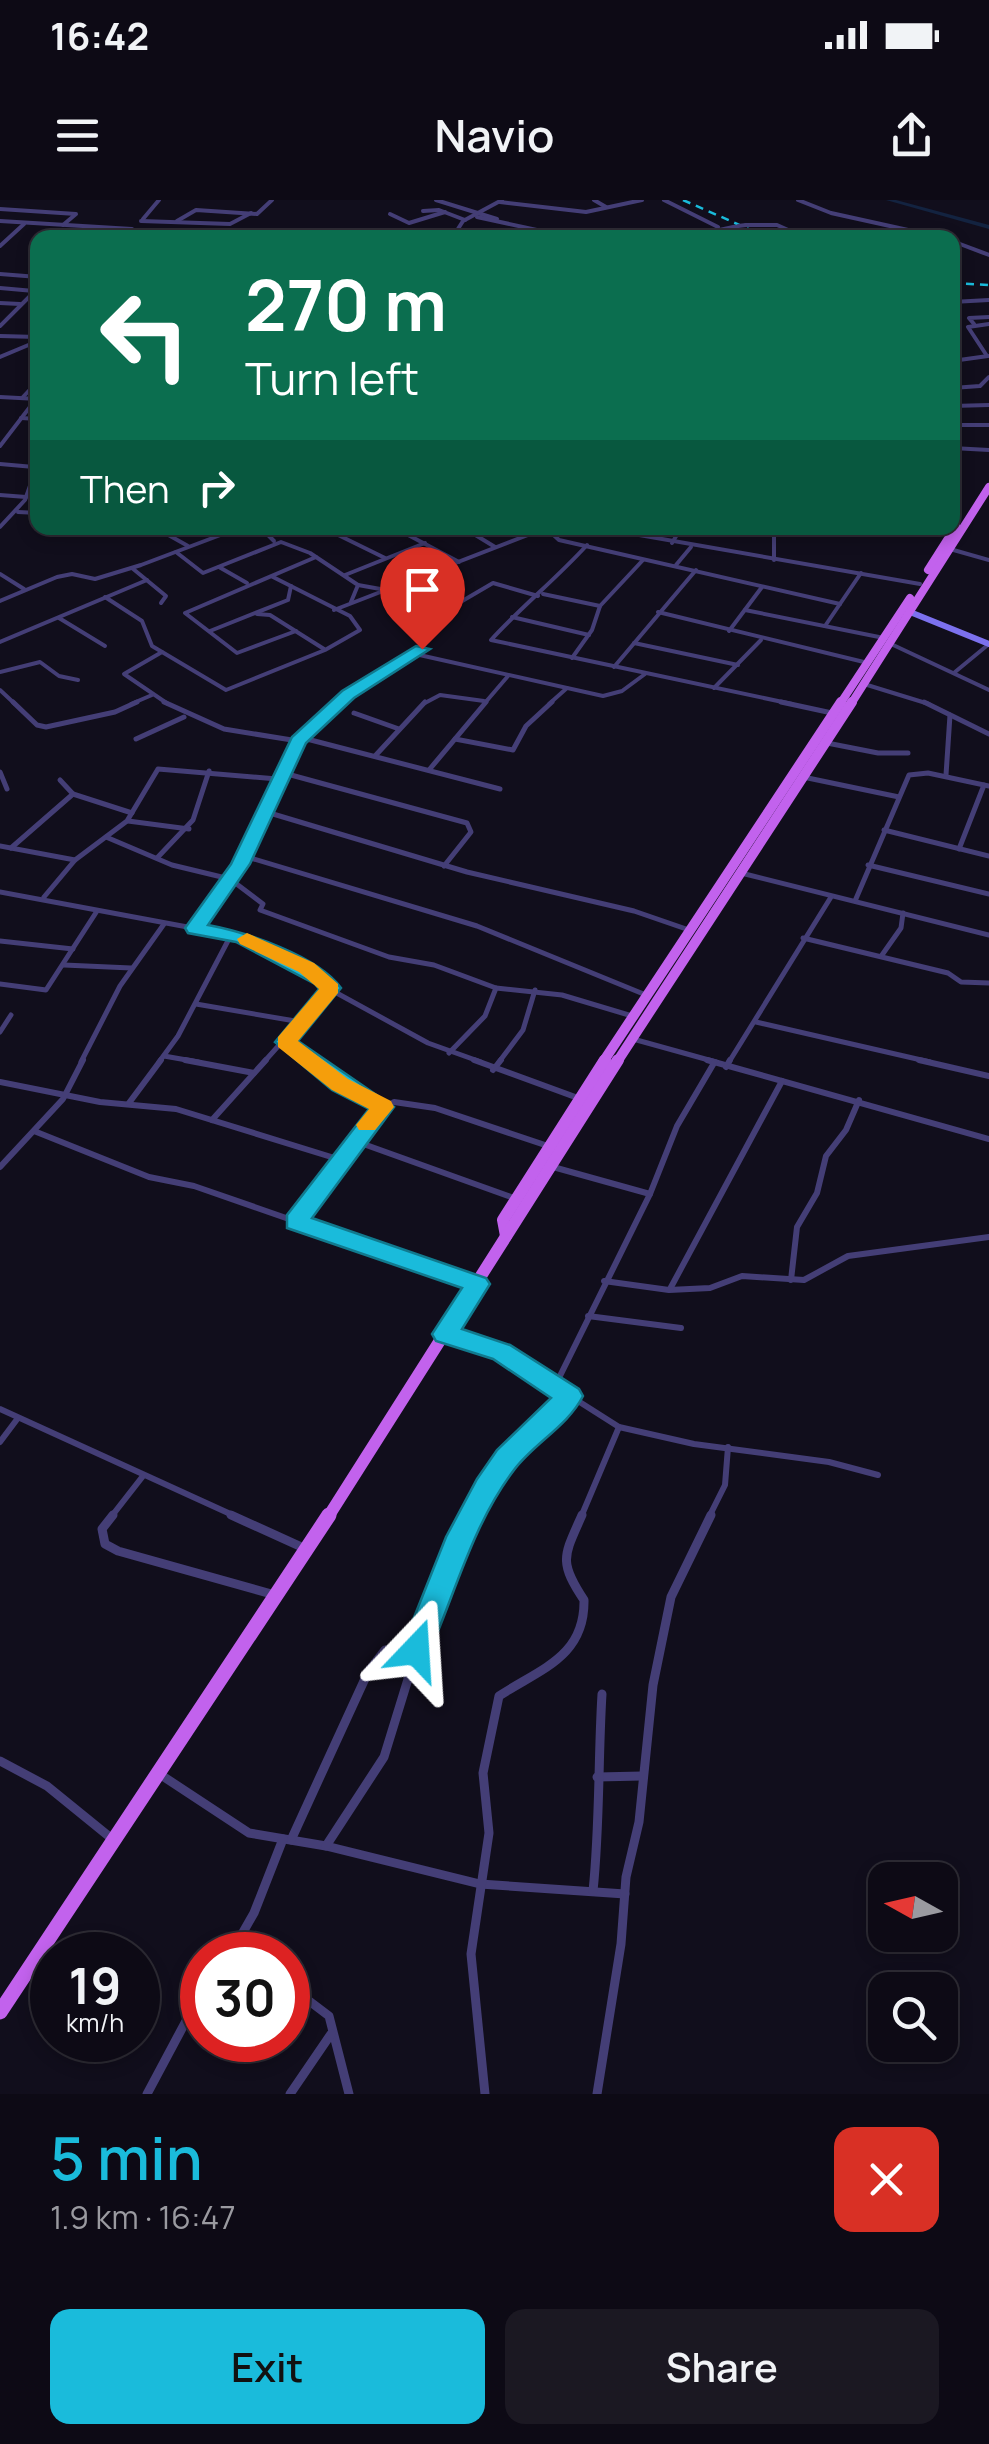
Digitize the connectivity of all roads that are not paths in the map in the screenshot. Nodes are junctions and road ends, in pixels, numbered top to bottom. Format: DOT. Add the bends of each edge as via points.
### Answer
graph roads {
  1 [pos="159,200"];
  2 [pos="272,200"];
  3 [pos="436,200"];
  4 [pos="460,200"];
  5 [pos="594,200"];
  6 [pos="642,200"];
  7 [pos="664,200"];
  8 [pos="798,200"];
  9 [pos="501,201"];
  10 [pos="452,205"];
  11 [pos="608,207"];
  12 [pos="0,209"];
  13 [pos="422,211"];
  14 [pos="445,212"];
  15 [pos="251,213"];
  16 [pos="390,214"];
  17 [pos="482,214"];
  18 [pos="476,217"];
  19 [pos="177,220"];
  20 [pos="466,220"];
  21 [pos="141,221"];
  22 [pos="0,222"];
  23 [pos="26,223"];
  24 [pos="508,224"];
  25 [pos="63,225"];
  26 [pos="718,226"];
  27 [pos="132,230"];
  28 [pos="460,230"];
  29 [pos="532,230"];
  30 [pos="706,230"];
  31 [pos="788,230"];
  32 [pos="908,230"];
  33 [pos="960,244"];
  34 [pos="0,246"];
  35 [pos="989,255"];
  36 [pos="0,274"];
  37 [pos="30,276"];
  38 [pos="0,288"];
  39 [pos="30,289"];
  40 [pos="30,295"];
  41 [pos="989,300"];
  42 [pos="960,302"];
  43 [pos="0,304"];
  44 [pos="21,304"];
  45 [pos="989,317"];
  46 [pos="2,322"];
  47 [pos="989,324"];
  48 [pos="975,325"];
  49 [pos="0,336"];
  50 [pos="30,336"];
  51 [pos="30,340"];
  52 [pos="988,356"];
  53 [pos="0,357"];
  54 [pos="960,360"];
  55 [pos="989,378"];
  56 [pos="960,387"];
  57 [pos="30,389"];
  58 [pos="0,398"];
  59 [pos="22,398"];
  60 [pos="30,399"];
  61 [pos="989,405"];
  62 [pos="960,406"];
  63 [pos="30,407"];
  64 [pos="21,418"];
  65 [pos="30,419"];
  66 [pos="960,425"];
  67 [pos="989,425"];
  68 [pos="0,446"];
  69 [pos="960,448"];
  70 [pos="989,450"];
  71 [pos="0,464"];
  72 [pos="30,465"];
  73 [pos="989,474"];
  74 [pos="989,487"];
  75 [pos="30,492"];
  76 [pos="0,496"];
  77 [pos="26,497"];
  78 [pos="18,512"];
  79 [pos="30,513"];
  80 [pos="960,517"];
  81 [pos="0,527"];
  82 [pos="960,533"];
  83 [pos="171,535"];
  84 [pos="221,535"];
  85 [pos="268,535"];
  86 [pos="338,535"];
  87 [pos="409,535"];
  88 [pos="477,535"];
  89 [pos="528,535"];
  90 [pos="554,535"];
  91 [pos="633,535"];
  92 [pos="677,535"];
  93 [pos="774,535"];
  94 [pos="949,535"];
  95 [pos="959,535"];
  96 [pos="276,542"];
  97 [pos="425,543"];
  98 [pos="672,543"];
  99 [pos="588,545"];
  100 [pos="189,547"];
  101 [pos="496,547"];
  102 [pos="692,547"];
  103 [pos="950,549"];
  104 [pos="176,552"];
  105 [pos="316,557"];
  106 [pos="386,559"];
  107 [pos="644,559"];
  108 [pos="774,560"];
  109 [pos="989,560"];
  110 [pos="460,562"];
  111 [pos="676,565"];
  112 [pos="131,567"];
  113 [pos="218,567"];
  114 [pos="696,570"];
  115 [pos="861,573"];
  116 [pos="0,574"];
  117 [pos="273,576"];
  118 [pos="344,576"];
  119 [pos="147,580"];
  120 [pos="247,583"];
  121 [pos="920,584"];
  122 [pos="358,585"];
  123 [pos="291,586"];
  124 [pos="762,587"];
  125 [pos="25,590"];
  126 [pos="392,590"];
  127 [pos="540,595"];
  128 [pos="105,596"];
  129 [pos="0,601"];
  130 [pos="351,602"];
  131 [pos="161,604"];
  132 [pos="840,604"];
  133 [pos="600,606"];
  134 [pos="334,610"];
  135 [pos="745,610"];
  136 [pos="658,612"];
  137 [pos="910,612"];
  138 [pos="250,614"];
  139 [pos="511,617"];
  140 [pos="58,618"];
  141 [pos="825,627"];
  142 [pos="209,631"];
  143 [pos="296,631"];
  144 [pos="729,632"];
  145 [pos="588,635"];
  146 [pos="762,639"];
  147 [pos="888,641"];
  148 [pos="0,642"];
  149 [pos="634,643"];
  150 [pos="989,644"];
  151 [pos="105,646"];
  152 [pos="325,650"];
  153 [pos="163,652"];
  154 [pos="414,653"];
  155 [pos="572,658"];
  156 [pos="869,663"];
  157 [pos="738,665"];
  158 [pos="614,667"];
  159 [pos="0,672"];
  160 [pos="955,672"];
  161 [pos="646,674"];
  162 [pos="508,676"];
  163 [pos="78,680"];
  164 [pos="864,684"];
  165 [pos="567,688"];
  166 [pos="713,689"];
  167 [pos="0,690"];
  168 [pos="989,690"];
  169 [pos="152,695"];
  170 [pos="484,702"];
  171 [pos="13,703"];
  172 [pos="0,706"];
  173 [pos="832,713"];
  174 [pos="354,714"];
  175 [pos="950,715"];
  176 [pos="185,716"];
  177 [pos="399,729"];
  178 [pos="989,734"];
  179 [pos="136,739"];
  180 [pos="300,739"];
  181 [pos="455,739"];
  182 [pos="826,742"];
  183 [pos="908,753"];
  184 [pos="375,756"];
  185 [pos="429,770"];
  186 [pos="210,771"];
  187 [pos="0,773"];
  188 [pos="279,775"];
  189 [pos="945,776"];
  190 [pos="803,777"];
  191 [pos="60,780"];
  192 [pos="986,785"];
  193 [pos="7,789"];
  194 [pos="500,789"];
  195 [pos="73,794"];
  196 [pos="899,796"];
  197 [pos="263,811"];
  198 [pos="132,813"];
  199 [pos="127,821"];
  200 [pos="188,829"];
  201 [pos="884,830"];
  202 [pos="106,838"];
  203 [pos="24,839"];
  204 [pos="0,846"];
  205 [pos="11,848"];
  206 [pos="959,849"];
  207 [pos="28,852"];
  208 [pos="244,856"];
  209 [pos="989,856"];
  210 [pos="156,859"];
  211 [pos="75,860"];
  212 [pos="868,865"];
  213 [pos="443,867"];
  214 [pos="741,874"];
  215 [pos="230,879"];
  216 [pos="0,892"];
  217 [pos="989,894"];
  218 [pos="44,896"];
  219 [pos="831,897"];
  220 [pos="855,901"];
  221 [pos="97,911"];
  222 [pos="903,914"];
  223 [pos="164,924"];
  224 [pos="195,928"];
  225 [pos="693,932"];
  226 [pos="231,934"];
  227 [pos="989,934"];
  228 [pos="803,938"];
  229 [pos="0,941"];
  230 [pos="74,949"];
  231 [pos="882,955"];
  232 [pos="64,964"];
  233 [pos="132,968"];
  234 [pos="0,984"];
  235 [pos="989,984"];
  236 [pos="330,988"];
  237 [pos="496,988"];
  238 [pos="535,990"];
  239 [pos="646,995"];
  240 [pos="195,1004"];
  241 [pos="11,1015"];
  242 [pos="632,1016"];
  243 [pos="756,1022"];
  244 [pos="303,1023"];
  245 [pos="0,1032"];
  246 [pos="633,1039"];
  247 [pos="286,1042"];
  248 [pos="449,1052"];
  249 [pos="164,1056"];
  250 [pos="714,1063"];
  251 [pos="726,1067"];
  252 [pos="494,1070"];
  253 [pos="255,1073"];
  254 [pos="989,1076"];
  255 [pos="782,1081"];
  256 [pos="0,1082"];
  257 [pos="65,1095"];
  258 [pos="579,1099"];
  259 [pos="858,1100"];
  260 [pos="128,1104"];
  261 [pos="383,1107"];
  262 [pos="212,1120"];
  263 [pos="34,1131"];
  264 [pos="989,1139"];
  265 [pos="355,1141"];
  266 [pos="548,1146"];
  267 [pos="341,1160"];
  268 [pos="0,1167"];
  269 [pos="552,1167"];
  270 [pos="650,1194"];
  271 [pos="516,1199"];
  272 [pos="296,1222"];
  273 [pos="506,1236"];
  274 [pos="989,1237"];
  275 [pos="791,1280"];
  276 [pos="604,1281"];
  277 [pos="478,1284"];
  278 [pos="670,1290"];
  279 [pos="588,1316"];
  280 [pos="681,1328"];
  281 [pos="445,1334"];
  282 [pos="555,1386"];
  283 [pos="570,1396"];
  284 [pos="0,1408"];
  285 [pos="18,1418"];
  286 [pos="620,1427"];
  287 [pos="0,1442"];
  288 [pos="728,1446"];
  289 [pos="878,1475"];
  290 [pos="142,1476"];
  291 [pos="307,1550"];
  292 [pos="276,1595"];
  293 [pos="416,1650"];
  294 [pos="602,1694"];
  295 [pos="0,1761"];
  296 [pos="160,1775"];
  297 [pos="642,1776"];
  298 [pos="598,1777"];
  299 [pos="288,1840"];
  300 [pos="116,1842"];
  301 [pos="326,1846"];
  302 [pos="480,1884"];
  303 [pos="593,1891"];
  304 [pos="625,1894"];
  305 [pos="244,1932"];
  306 [pos="310,2000"];
  307 [pos="0,2012"];
  308 [pos="180,2032"];
  309 [pos="332,2032"];
  310 [pos="147,2094"];
  311 [pos="290,2094"];
  312 [pos="349,2094"];
  313 [pos="485,2094"];
  314 [pos="597,2094"];
  1 -- 21 [label="street"];
  2 -- 15 [label="street"];
  3 -- 10 [label="street"];
  4 -- 10 [label="street"];
  5 -- 11 [label="street"];
  6 -- 11 [label="street"];
  7 -- 26 [label="street"];
  8 -- 32 [label="street"];
  9 -- 11 [label="street" via="582,212"];
  9 -- 17 [label="street"];
  10 -- 17 [label="street"];
  12 -- 25 [label="street" via="76,214"];
  13 -- 14 [label="street"];
  14 -- 16 [label="street" via="416,223"];
  14 -- 20 [label="street"];
  15 -- 19 [label="street" via="194,210"];
  15 -- 19 [label="street" via="233,224"];
  17 -- 18 [label="street"];
  17 -- 24 [label="street"];
  18 -- 20 [label="street"];
  18 -- 24 [label="street"];
  19 -- 21 [label="street"];
  20 -- 28 [label="street"];
  21 -- 27 [label="street"];
  22 -- 23 [label="street"];
  23 -- 25 [label="street"];
  23 -- 34 [label="street"];
  24 -- 29 [label="street"];
  25 -- 27 [label="street"];
  26 -- 30 [label="street"];
  26 -- 31 [label="street, bridge"];
  33 -- 35 [label="street"];
  36 -- 37 [label="street"];
  38 -- 39 [label="street"];
  40 -- 44 [label="street"];
  41 -- 42 [label="street"];
  43 -- 44 [label="street"];
  44 -- 46 [label="street"];
  45 -- 48 [label="street" via="968,318"];
  47 -- 48 [label="street"];
  48 -- 52 [label="street" via="968,329"];
  49 -- 50 [label="street"];
  51 -- 53 [label="street"];
  52 -- 54 [label="street"];
  55 -- 56 [label="street"];
  57 -- 59 [label="street"];
  58 -- 59 [label="street"];
  59 -- 60 [label="street"];
  61 -- 62 [label="street"];
  63 -- 64 [label="street"];
  64 -- 65 [label="street"];
  64 -- 68 [label="street"];
  66 -- 67 [label="street"];
  69 -- 70 [label="street"];
  71 -- 72 [label="street"];
  73 -- 80 [label="main road"];
  74 -- 82 [label="main road"];
  75 -- 77 [label="street"];
  76 -- 77 [label="street"];
  77 -- 78 [label="street"];
  78 -- 79 [label="street"];
  78 -- 81 [label="street"];
  83 -- 100 [label="street"];
  84 -- 100 [label="street"];
  85 -- 96 [label="street"];
  86 -- 106 [label="street"];
  87 -- 97 [label="street"];
  88 -- 101 [label="street"];
  89 -- 101 [label="street"];
  90 -- 99 [label="street"];
  91 -- 98 [label="street"];
  92 -- 98 [label="street"];
  93 -- 108 [label="street"];
  94 -- 121 [label="main road"];
  95 -- 103 [label="main road"];
  96 -- 105 [label="street"];
  96 -- 113 [label="street"];
  97 -- 106 [label="street"];
  97 -- 110 [label="street"];
  98 -- 102 [label="street"];
  99 -- 107 [label="street"];
  99 -- 127 [label="street"];
  100 -- 104 [label="street"];
  101 -- 110 [label="street"];
  102 -- 108 [label="street"];
  102 -- 111 [label="street"];
  103 -- 109 [label="street"];
  103 -- 137 [label="main road"];
  104 -- 112 [label="street"];
  104 -- 113 [label="street" via="200,572"];
  105 -- 117 [label="street"];
  105 -- 118 [label="street"];
  106 -- 118 [label="street"];
  107 -- 111 [label="street"];
  107 -- 133 [label="street"];
  108 -- 115 [label="street"];
  110 -- 126 [label="street"];
  111 -- 114 [label="street"];
  112 -- 119 [label="street"];
  112 -- 125 [label="street" via="95,579 57,577"];
  113 -- 120 [label="street"];
  114 -- 124 [label="street"];
  114 -- 136 [label="street"];
  115 -- 121 [label="street"];
  115 -- 132 [label="street"];
  116 -- 125 [label="street"];
  117 -- 120 [label="street"];
  117 -- 123 [label="street"];
  118 -- 122 [label="street"];
  119 -- 128 [label="street"];
  119 -- 131 [label="street" via="166,596"];
  120 -- 142 [label="street" via="185,613"];
  121 -- 147 [label="main road"];
  122 -- 126 [label="street"];
  122 -- 130 [label="street"];
  123 -- 134 [label="street"];
  123 -- 138 [label="street" via="288,600"];
  124 -- 132 [label="street"];
  124 -- 135 [label="street"];
  125 -- 129 [label="street"];
  126 -- 130 [label="street"];
  127 -- 133 [label="street"];
  127 -- 139 [label="street"];
  127 -- 154 [label="street" via="493,582 452,607"];
  128 -- 140 [label="street"];
  128 -- 153 [label="street" via="142,621 150,644"];
  130 -- 134 [label="street"];
  132 -- 141 [label="street"];
  133 -- 145 [label="street"];
  134 -- 152 [label="street" via="356,620 360,630"];
  135 -- 141 [label="street"];
  135 -- 144 [label="street"];
  136 -- 144 [label="street"];
  136 -- 149 [label="street"];
  137 -- 147 [label="main road"];
  137 -- 150 [label="street"];
  138 -- 142 [label="street"];
  138 -- 143 [label="street" via="270,615"];
  139 -- 145 [label="street"];
  139 -- 155 [label="street" via="492,633 493,642"];
  140 -- 148 [label="street"];
  140 -- 151 [label="street"];
  141 -- 147 [label="street"];
  142 -- 143 [label="street" via="237,653"];
  143 -- 152 [label="street"];
  144 -- 146 [label="street"];
  145 -- 155 [label="street"];
  146 -- 156 [label="street"];
  146 -- 157 [label="street"];
  147 -- 156 [label="main road"];
  147 -- 160 [label="street"];
  147 -- 164 [label="main road"];
  149 -- 157 [label="street"];
  149 -- 158 [label="street"];
  150 -- 160 [label="street"];
  152 -- 153 [label="street" via="221,690"];
  153 -- 169 [label="street" via="124,671"];
  154 -- 162 [label="street"];
  154 -- 180 [label="street" via="336,704"];
  155 -- 158 [label="street"];
  156 -- 173 [label="main road"];
  157 -- 166 [label="street"];
  158 -- 161 [label="street"];
  159 -- 163 [label="street" via="40,662"];
  160 -- 168 [label="street"];
  161 -- 165 [label="street" via="610,696"];
  161 -- 166 [label="street"];
  162 -- 165 [label="street"];
  162 -- 170 [label="street"];
  164 -- 175 [label="street" via="907,694"];
  164 -- 182 [label="main road"];
  165 -- 181 [label="street" via="526,726 513,750"];
  166 -- 173 [label="street"];
  167 -- 171 [label="street"];
  169 -- 171 [label="street" via="115,712 46,727"];
  169 -- 176 [label="street"];
  170 -- 177 [label="street" via="434,696"];
  170 -- 181 [label="street"];
  171 -- 172 [label="street"];
  173 -- 225 [label="main road"];
  174 -- 177 [label="street"];
  175 -- 178 [label="street"];
  175 -- 189 [label="street"];
  176 -- 179 [label="street"];
  176 -- 180 [label="street" via="232,734"];
  177 -- 184 [label="street"];
  180 -- 184 [label="street"];
  180 -- 188 [label="street"];
  181 -- 185 [label="street"];
  182 -- 183 [label="street"];
  182 -- 190 [label="main road"];
  184 -- 185 [label="street"];
  185 -- 194 [label="street"];
  186 -- 188 [label="street"];
  186 -- 198 [label="street" via="158,769"];
  186 -- 200 [label="street"];
  187 -- 193 [label="street"];
  188 -- 197 [label="street"];
  188 -- 213 [label="street" via="467,823 472,832"];
  189 -- 192 [label="street"];
  189 -- 196 [label="street" via="912,773"];
  190 -- 196 [label="street"];
  190 -- 214 [label="main road"];
  191 -- 195 [label="street"];
  192 -- 206 [label="street"];
  195 -- 198 [label="street"];
  195 -- 203 [label="street"];
  196 -- 201 [label="street"];
  197 -- 208 [label="street"];
  197 -- 213 [label="street"];
  198 -- 199 [label="street"];
  199 -- 200 [label="street"];
  199 -- 202 [label="street"];
  200 -- 210 [label="street"];
  201 -- 206 [label="street"];
  201 -- 212 [label="street"];
  202 -- 210 [label="street"];
  202 -- 211 [label="street"];
  203 -- 205 [label="street"];
  203 -- 207 [label="street"];
  204 -- 205 [label="street"];
  205 -- 207 [label="street"];
  206 -- 209 [label="street"];
  207 -- 211 [label="street"];
  208 -- 215 [label="street"];
  208 -- 239 [label="street" via="477,926"];
  210 -- 215 [label="street"];
  211 -- 218 [label="street"];
  212 -- 217 [label="street"];
  212 -- 220 [label="street"];
  213 -- 225 [label="street" via="641,910"];
  214 -- 219 [label="street"];
  214 -- 225 [label="main road"];
  215 -- 224 [label="street"];
  215 -- 237 [label="street" via="263,904 260,910"];
  216 -- 218 [label="street"];
  218 -- 221 [label="street"];
  219 -- 220 [label="street"];
  219 -- 228 [label="street"];
  220 -- 222 [label="street"];
  221 -- 223 [label="street"];
  221 -- 230 [label="street"];
  222 -- 227 [label="street"];
  222 -- 231 [label="street"];
  223 -- 224 [label="street"];
  223 -- 233 [label="street"];
  224 -- 226 [label="street"];
  225 -- 239 [label="main road"];
  225 -- 246 [label="main road"];
  226 -- 236 [label="street" via="306,967"];
  226 -- 240 [label="street"];
  228 -- 231 [label="street"];
  228 -- 243 [label="street"];
  229 -- 230 [label="street"];
  230 -- 232 [label="street"];
  231 -- 235 [label="street" via="960,982"];
  232 -- 233 [label="street"];
  232 -- 234 [label="street" via="46,990"];
  233 -- 257 [label="street"];
  236 -- 244 [label="street"];
  236 -- 248 [label="street"];
  237 -- 238 [label="street"];
  237 -- 248 [label="street" via="486,1016"];
  238 -- 242 [label="street"];
  238 -- 252 [label="street" via="522,1030"];
  239 -- 242 [label="main road"];
  240 -- 244 [label="street"];
  240 -- 249 [label="street"];
  241 -- 245 [label="street"];
  242 -- 258 [label="main road"];
  243 -- 251 [label="street"];
  243 -- 254 [label="street"];
  244 -- 247 [label="street"];
  246 -- 250 [label="street"];
  246 -- 269 [label="main road"];
  247 -- 253 [label="street"];
  247 -- 261 [label="street"];
  248 -- 252 [label="street"];
  249 -- 253 [label="street"];
  249 -- 260 [label="street"];
  250 -- 251 [label="street"];
  250 -- 270 [label="street" via="677,1126"];
  251 -- 255 [label="street"];
  252 -- 258 [label="street"];
  253 -- 262 [label="street"];
  255 -- 259 [label="street"];
  255 -- 278 [label="street"];
  256 -- 257 [label="street"];
  257 -- 260 [label="street"];
  257 -- 263 [label="street"];
  258 -- 266 [label="main road"];
  259 -- 264 [label="street"];
  259 -- 275 [label="street" via="797,1227"];
  260 -- 262 [label="street" via="155,1104"];
  261 -- 265 [label="street"];
  261 -- 266 [label="street" via="408,1102"];
  262 -- 267 [label="street"];
  263 -- 268 [label="street"];
  263 -- 272 [label="street" via="149,1177"];
  265 -- 267 [label="street"];
  265 -- 271 [label="street"];
  266 -- 271 [label="main road"];
  267 -- 272 [label="street"];
  269 -- 270 [label="street"];
  269 -- 273 [label="main road"];
  270 -- 276 [label="street"];
  271 -- 273 [label="main road" via="502,1220"];
  272 -- 277 [label="street"];
  273 -- 277 [label="main road"];
  274 -- 275 [label="street" via="848,1256 811,1278"];
  275 -- 278 [label="street" via="742,1276 710,1288"];
  276 -- 278 [label="street"];
  276 -- 279 [label="street"];
  277 -- 281 [label="main road"];
  279 -- 280 [label="street"];
  279 -- 282 [label="street"];
  281 -- 282 [label="street" via="502,1352"];
  281 -- 291 [label="main road"];
  282 -- 283 [label="street"];
  283 -- 286 [label="street"];
  283 -- 293 [label="street" via="506,1458 487,1487"];
  284 -- 285 [label="street"];
  285 -- 287 [label="street"];
  285 -- 290 [label="street"];
  286 -- 288 [label="street"];
  286 -- 302 [label="street" via="563,1559 584,1600 579,1640 561,1663 496,1700 482,1786 489,1833"];
  288 -- 289 [label="street"];
  288 -- 297 [label="street" via="725,1485 670,1596"];
  290 -- 291 [label="street"];
  290 -- 292 [label="street" via="102,1530 105,1544"];
  291 -- 292 [label="main road"];
  292 -- 296 [label="main road"];
  293 -- 299 [label="street" via="385,1650 368,1672"];
  293 -- 301 [label="street" via="384,1756"];
  294 -- 298 [label="street"];
  295 -- 300 [label="street" via="47,1786"];
  296 -- 299 [label="street" via="239,1830"];
  296 -- 300 [label="main road"];
  297 -- 298 [label="street"];
  297 -- 304 [label="street"];
  298 -- 303 [label="street"];
  299 -- 301 [label="street"];
  299 -- 305 [label="street" via="266,1874"];
  300 -- 307 [label="main road"];
  301 -- 302 [label="street"];
  302 -- 303 [label="street"];
  302 -- 313 [label="street" via="471,1954"];
  303 -- 304 [label="street"];
  304 -- 314 [label="street"];
  306 -- 309 [label="street" via="329,2016"];
  308 -- 310 [label="street"];
  309 -- 311 [label="street"];
  309 -- 312 [label="street"];
}
